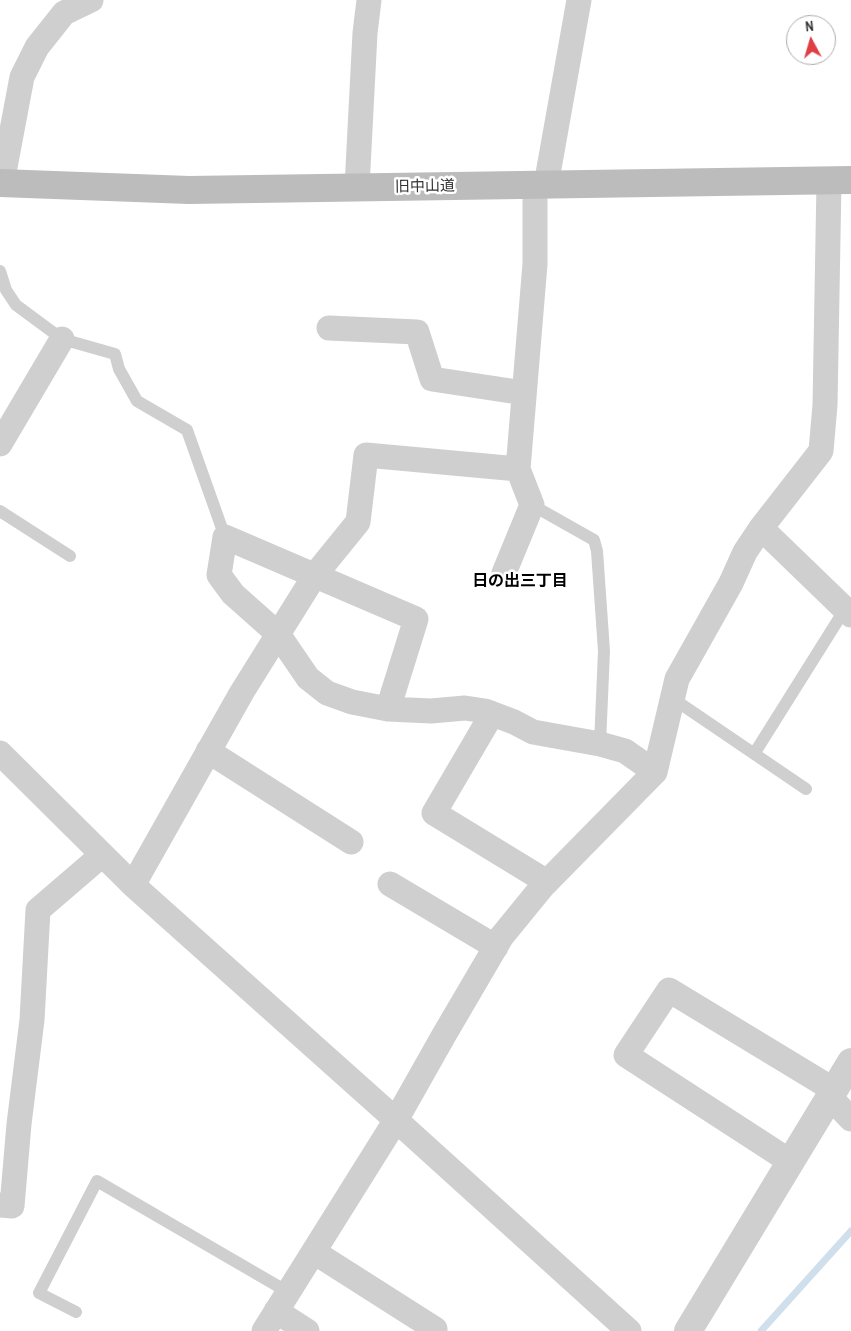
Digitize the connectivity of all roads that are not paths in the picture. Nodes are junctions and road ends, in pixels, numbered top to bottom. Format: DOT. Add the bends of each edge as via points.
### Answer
graph roads {
  1 [pos="91,0"];
  2 [pos="369,0"];
  3 [pos="579,0"];
  4 [pos="840,181"];
  5 [pos="1,183"];
  6 [pos="540,185"];
  7 [pos="357,188"];
  8 [pos="0,271"];
  9 [pos="329,328"];
  10 [pos="62,338"];
  11 [pos="524,392"];
  12 [pos="0,444"];
  13 [pos="518,469"];
  14 [pos="532,505"];
  15 [pos="0,511"];
  16 [pos="761,528"];
  17 [pos="225,537"];
  18 [pos="70,556"];
  19 [pos="504,573"];
  20 [pos="314,575"];
  21 [pos="848,612"];
  22 [pos="278,634"];
  23 [pos="672,698"];
  24 [pos="388,709"];
  25 [pos="492,714"];
  26 [pos="600,744"];
  27 [pos="208,751"];
  28 [pos="0,753"];
  29 [pos="754,754"];
  30 [pos="655,772"];
  31 [pos="806,789"];
  32 [pos="351,842"];
  33 [pos="102,855"];
  34 [pos="547,882"];
  35 [pos="390,884"];
  36 [pos="133,885"];
  37 [pos="496,947"];
  38 [pos="851,1062"];
  39 [pos="832,1094"];
  40 [pos="851,1119"];
  41 [pos="396,1120"];
  42 [pos="791,1162"];
  43 [pos="0,1205"];
  44 [pos="314,1252"];
  45 [pos="276,1311"];
  46 [pos="76,1312"];
  47 [pos="435,1329"];
  48 [pos="307,1331"];
  49 [pos="629,1331"];
  50 [pos="688,1331"];
  1 -- 5 [label="street" via="64,13 37,47 22,77"];
  2 -- 7 [label="street"];
  3 -- 6 [label="street"];
  4 -- 6 [label="main road, 旧中山道"];
  4 -- 16 [label="street" via="821,451"];
  5 -- 7 [label="main road, 旧中山道" via="190,190"];
  6 -- 7 [label="main road, 旧中山道"];
  6 -- 11 [label="street"];
  8 -- 10 [label="lane" via="6,290 16,305"];
  9 -- 11 [label="street" via="417,332 432,379"];
  10 -- 12 [label="street"];
  10 -- 17 [label="lane" via="115,354 136,401 187,430"];
  11 -- 13 [label="street"];
  13 -- 14 [label="street"];
  13 -- 20 [label="street" via="366,455 358,522"];
  14 -- 19 [label="street"];
  14 -- 26 [label="lane" via="594,540 604,651"];
  15 -- 18 [label="lane"];
  16 -- 21 [label="street"];
  16 -- 23 [label="street" via="677,679"];
  17 -- 20 [label="street"];
  17 -- 22 [label="street" via="220,575 233,594"];
  20 -- 22 [label="street"];
  20 -- 24 [label="street" via="416,619"];
  21 -- 29 [label="lane"];
  22 -- 24 [label="street" via="308,678 327,692 352,702"];
  22 -- 27 [label="street"];
  23 -- 29 [label="lane"];
  23 -- 30 [label="street"];
  24 -- 25 [label="street" via="431,711 465,708"];
  25 -- 26 [label="street" via="533,732"];
  25 -- 34 [label="street" via="434,813"];
  26 -- 30 [label="street" via="625,751"];
  27 -- 32 [label="street"];
  27 -- 36 [label="street"];
  28 -- 33 [label="street"];
  29 -- 31 [label="lane"];
  30 -- 34 [label="street"];
  33 -- 36 [label="street"];
  33 -- 43 [label="street" via="38,910 32,1020 12,1206"];
  34 -- 37 [label="street"];
  35 -- 37 [label="street"];
  36 -- 41 [label="street"];
  37 -- 41 [label="street"];
  38 -- 39 [label="street"];
  39 -- 40 [label="street"];
  39 -- 42 [label="street"];
  39 -- 42 [label="street" via="669,990 626,1055"];
  41 -- 44 [label="street"];
  41 -- 49 [label="street"];
  42 -- 50 [label="street"];
  44 -- 45 [label="street"];
  44 -- 47 [label="street"];
  45 -- 46 [label="lane" via="97,1180 40,1293"];
  45 -- 48 [label="street"];
}
